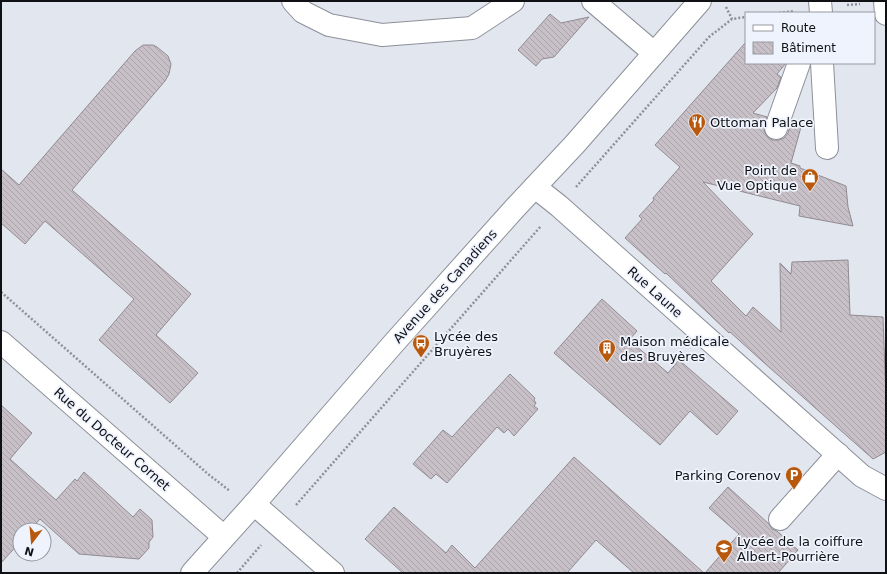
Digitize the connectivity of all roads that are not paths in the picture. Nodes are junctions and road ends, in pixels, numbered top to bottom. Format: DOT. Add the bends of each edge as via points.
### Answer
graph roads {
  1 [pos="293,1"];
  2 [pos="513,1"];
  3 [pos="593,1"];
  4 [pos="700,1"];
  5 [pos="820,1"];
  6 [pos="885,1"];
  7 [pos="821,12"];
  8 [pos="886,14"];
  9 [pos="654,53"];
  10 [pos="799,64"];
  11 [pos="822,64"];
  12 [pos="776,128"];
  13 [pos="827,148"];
  14 [pos="535,186"];
  15 [pos="1,342"];
  16 [pos="838,454"];
  17 [pos="886,489"];
  18 [pos="254,504"];
  19 [pos="780,519"];
  20 [pos="224,537"];
  21 [pos="192,573"];
  22 [pos="332,573"];
  1 -- 2 [label="street" via="303,12 330,25 382,35 472,28"];
  3 -- 9 [label="street"];
  4 -- 9 [label="street, Avenue des Canadiens"];
  5 -- 7 [label="street"];
  6 -- 8 [label="street"];
  9 -- 14 [label="street, Avenue des Canadiens"];
  10 -- 12 [label="street"];
  11 -- 13 [label="street"];
  14 -- 16 [label="street, Rue Laune"];
  14 -- 18 [label="street, Avenue des Canadiens"];
  15 -- 20 [label="street, Rue du Docteur Cornet"];
  16 -- 17 [label="street, Rue Laune" via="862,476"];
  16 -- 19 [label="street"];
  18 -- 20 [label="street, Avenue des Canadiens"];
  18 -- 22 [label="street"];
  20 -- 21 [label="street, Avenue des Canadiens"];
}
